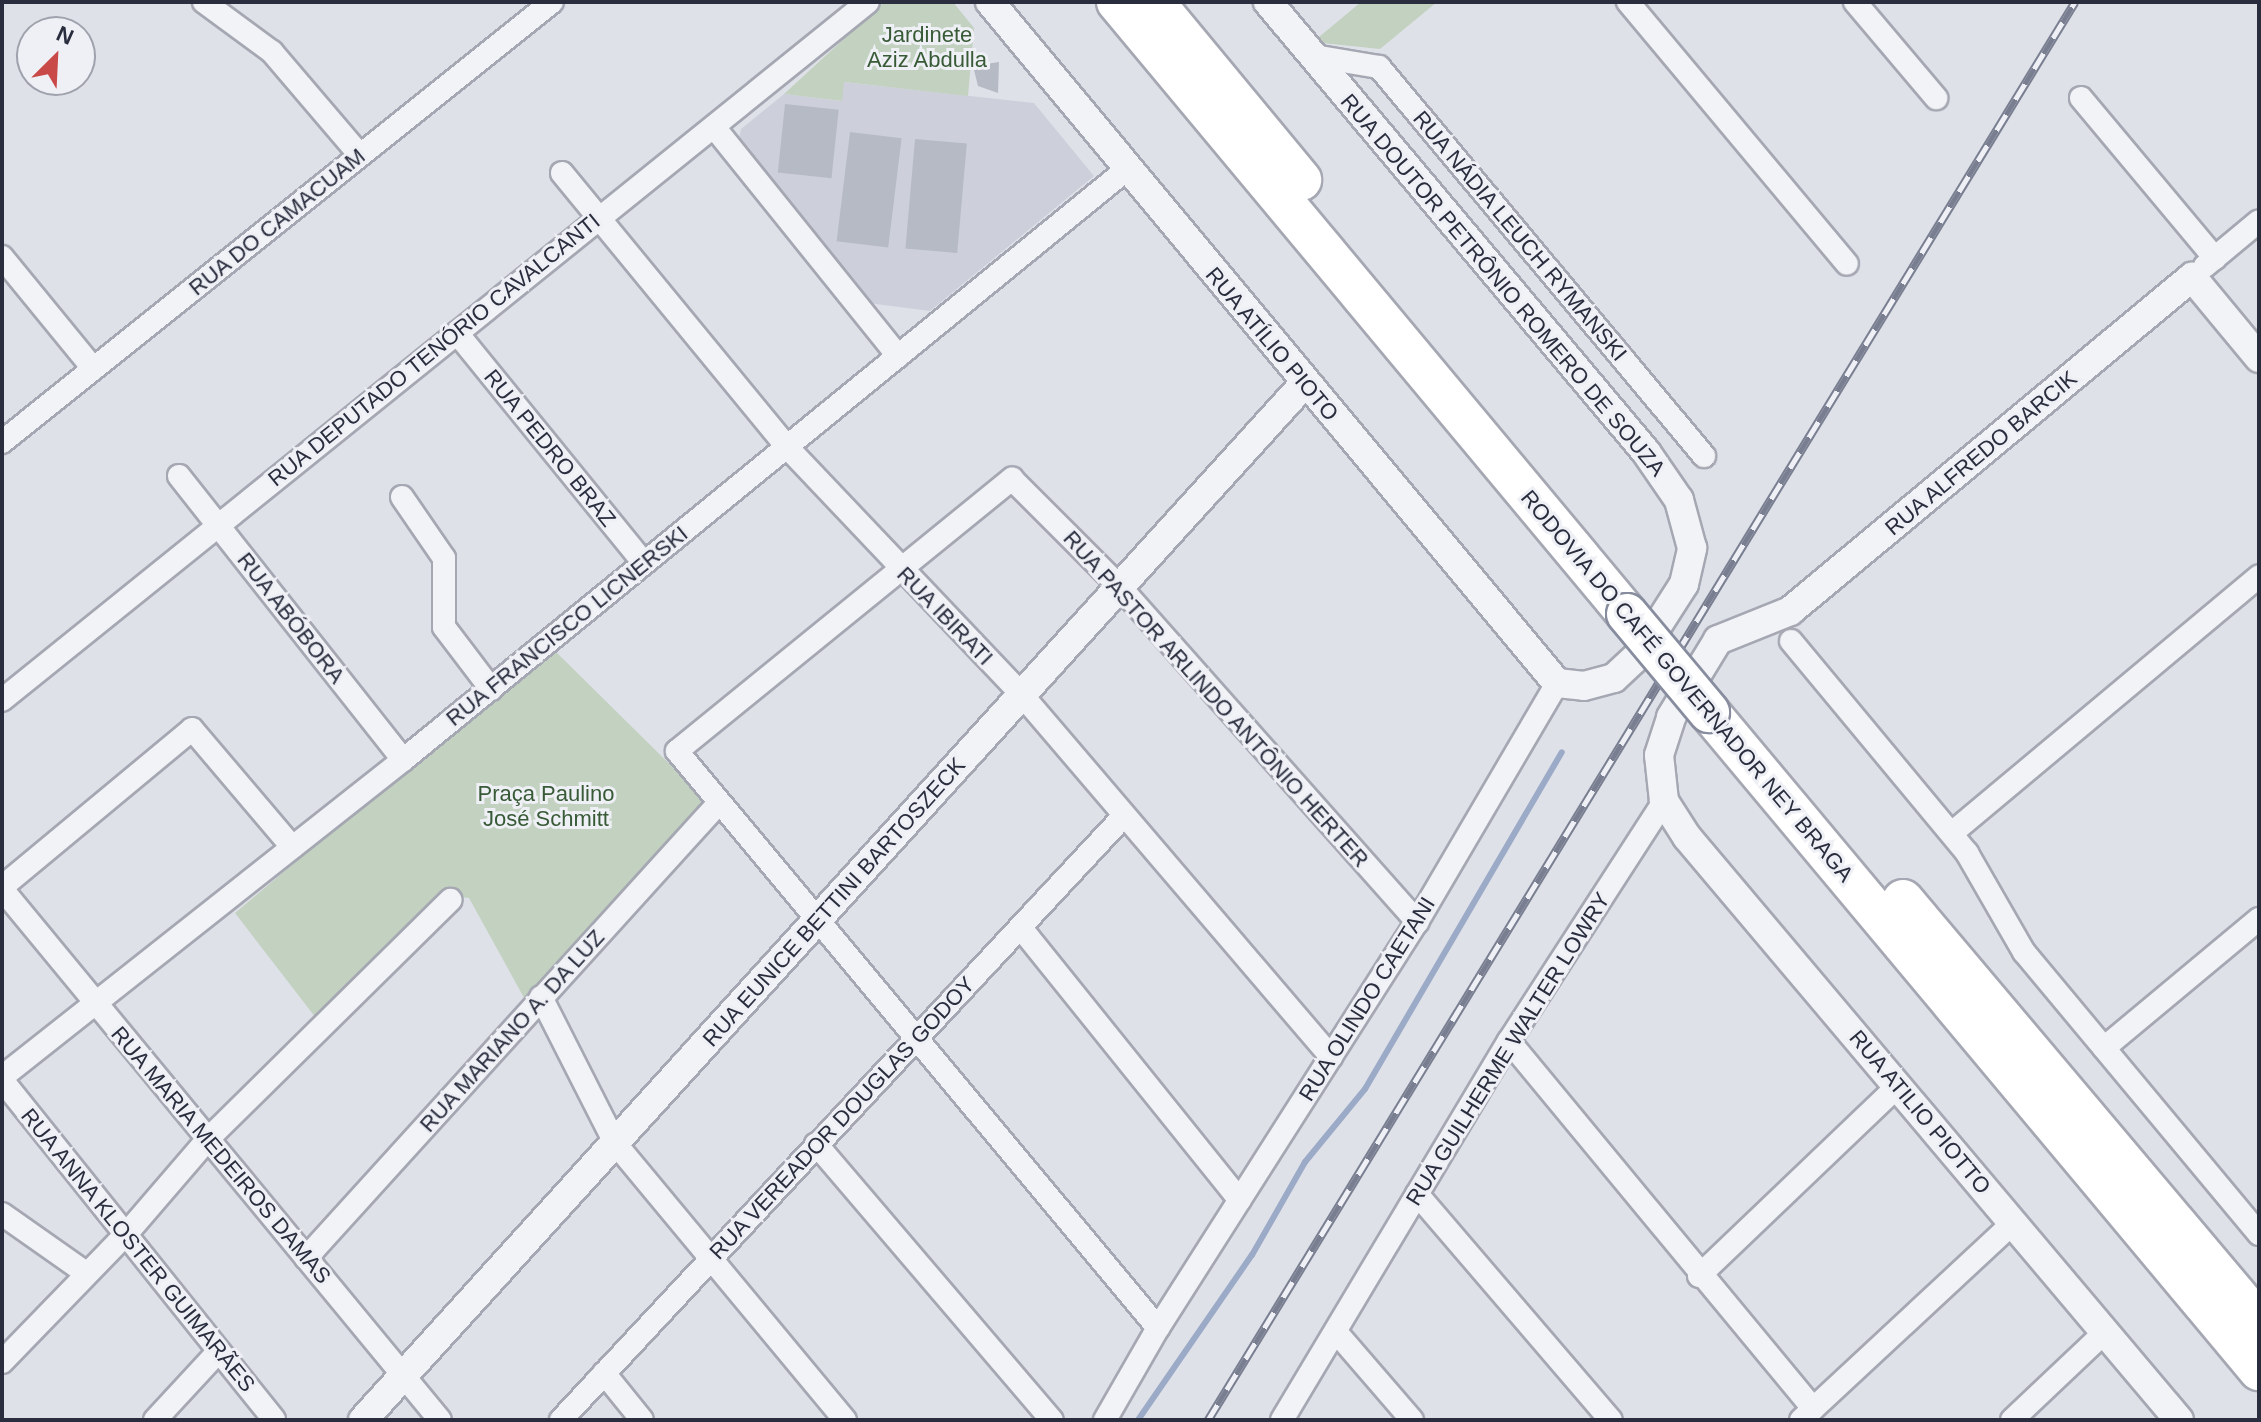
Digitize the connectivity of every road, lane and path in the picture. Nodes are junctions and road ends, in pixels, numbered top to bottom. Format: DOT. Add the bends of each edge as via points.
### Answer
graph roads {
  1 [pos="204,2"];
  2 [pos="552,2"];
  3 [pos="868,2"];
  4 [pos="990,2"];
  5 [pos="1117,2"];
  6 [pos="1154,2"];
  7 [pos="1268,2"];
  8 [pos="1628,2"];
  9 [pos="1855,2"];
  10 [pos="1313,56"];
  11 [pos="1936,98"];
  12 [pos="2081,98"];
  13 [pos="714,127"];
  14 [pos="360,155"];
  15 [pos="1127,169"];
  16 [pos="562,173"];
  17 [pos="600,217"];
  18 [pos="2259,221"];
  19 [pos="2,257"];
  20 [pos="2215,258"];
  21 [pos="1847,264"];
  22 [pos="2192,277"];
  23 [pos="457,333"];
  24 [pos="898,356"];
  25 [pos="2259,358"];
  26 [pos="93,368"];
  27 [pos="1304,384"];
  28 [pos="2,442"];
  29 [pos="787,447"];
  30 [pos="1704,456"];
  31 [pos="179,476"];
  32 [pos="402,497"];
  33 [pos="217,524"];
  34 [pos="644,563"];
  35 [pos="900,569"];
  36 [pos="2259,576"];
  37 [pos="1120,587"];
  38 [pos="1642,611"];
  39 [pos="1791,641"];
  40 [pos="1557,683"];
  41 [pos="491,689"];
  42 [pos="1710,690"];
  43 [pos="1022,695"];
  44 [pos="2,700"];
  45 [pos="403,760"];
  46 [pos="1664,801"];
  47 [pos="718,804"];
  48 [pos="1123,817"];
  49 [pos="1952,833"];
  50 [pos="292,847"];
  51 [pos="2,888"];
  52 [pos="450,900"];
  53 [pos="2259,919"];
  54 [pos="817,920"];
  55 [pos="1417,922"];
  56 [pos="1021,928"];
  57 [pos="541,997"];
  58 [pos="95,1003"];
  59 [pos="913,1039"];
  60 [pos="1509,1041"];
  61 [pos="2104,1048"];
  62 [pos="1331,1057"];
  63 [pos="2,1079"];
  64 [pos="1898,1086"];
  65 [pos="207,1140"];
  66 [pos="615,1143"];
  67 [pos="816,1144"];
  68 [pos="1417,1194"];
  69 [pos="1240,1200"];
  70 [pos="2,1214"];
  71 [pos="2014,1222"];
  72 [pos="128,1232"];
  73 [pos="2259,1234"];
  74 [pos="306,1258"];
  75 [pos="711,1258"];
  76 [pos="86,1273"];
  77 [pos="1699,1276"];
  78 [pos="2259,1322"];
  79 [pos="1158,1328"];
  80 [pos="2106,1331"];
  81 [pos="1336,1332"];
  82 [pos="219,1351"];
  83 [pos="2,1362"];
  84 [pos="2259,1370"];
  85 [pos="604,1373"];
  86 [pos="403,1376"];
  87 [pos="1807,1414"];
  88 [pos="155,1420"];
  89 [pos="274,1420"];
  90 [pos="363,1420"];
  91 [pos="440,1420"];
  92 [pos="561,1420"];
  93 [pos="642,1420"];
  94 [pos="845,1420"];
  95 [pos="1052,1420"];
  96 [pos="1105,1420"];
  97 [pos="1282,1420"];
  98 [pos="1412,1420"];
  99 [pos="1611,1420"];
  100 [pos="2012,1420"];
  101 [pos="2179,1420"];
  1 -- 14 [label="street" via="272,52"];
  2 -- 14 [label="street, RUA DO CAMACUAM"];
  3 -- 13 [label="street, RUA DEPUTADO TENÓRIO CAVALCANTI"];
  4 -- 15 [label="street, RUA ATÍLIO PIOTO"];
  5 -- 38 [label="highway, RODOVIA DO CAFÉ GOVERNADOR NEY BRAGA"];
  6 -- 38 [label="highway, RODOVIA DO CAFÉ GOVERNADOR NEY BRAGA"];
  7 -- 10 [label="street, RUA DOUTOR PETRÔNIO ROMERO DE SOUZA"];
  8 -- 21 [label="street"];
  9 -- 11 [label="street"];
  10 -- 30 [label="street, RUA NÁDIA LEUCH RYMANSKI" via="1379,67"];
  10 -- 38 [label="street, RUA DOUTOR PETRÔNIO ROMERO DE SOUZA" via="1646,452 1679,500 1689,526 1690,567"];
  12 -- 20 [label="street"];
  13 -- 17 [label="street, RUA DEPUTADO TENÓRIO CAVALCANTI"];
  13 -- 24 [label="street"];
  14 -- 26 [label="street, RUA DO CAMACUAM"];
  15 -- 24 [label="street, RUA FRANCISCO LICNERSKI"];
  15 -- 27 [label="street, RUA ATÍLIO PIOTO"];
  16 -- 17 [label="street, RUA IBIRATI"];
  17 -- 23 [label="street, RUA DEPUTADO TENÓRIO CAVALCANTI"];
  17 -- 29 [label="street, RUA IBIRATI"];
  18 -- 20 [label="street, RUA ALFREDO BARCIK"];
  19 -- 26 [label="street"];
  20 -- 22 [label="street, RUA ALFREDO BARCIK"];
  22 -- 25 [label="street"];
  22 -- 42 [label="street, RUA ALFREDO BARCIK" via="1790,611 1718,640"];
  23 -- 33 [label="street, RUA DEPUTADO TENÓRIO CAVALCANTI"];
  23 -- 34 [label="street, RUA PEDRO BRAZ"];
  24 -- 29 [label="street, RUA FRANCISCO LICNERSKI"];
  26 -- 28 [label="street, RUA DO CAMACUAM"];
  27 -- 37 [label="street, RUA EUNICE BETTINI BARTOSZECK"];
  27 -- 40 [label="street, RUA ATÍLIO PIOTO"];
  29 -- 34 [label="street, RUA FRANCISCO LICNERSKI"];
  29 -- 35 [label="street, RUA IBIRATI"];
  31 -- 33 [label="street, RUA ABÓBORA"];
  32 -- 41 [label="street" via="444,558 444,627"];
  33 -- 44 [label="street, RUA DEPUTADO TENÓRIO CAVALCANTI"];
  33 -- 45 [label="street, RUA ABÓBORA"];
  34 -- 41 [label="street, RUA FRANCISCO LICNERSKI"];
  35 -- 37 [label="street, RUA PASTOR ARLINDO ANTÔNIO HERTER" via="1012,479"];
  35 -- 43 [label="street, RUA IBIRATI"];
  35 -- 47 [label="street" via="677,751"];
  36 -- 49 [label="street"];
  37 -- 43 [label="street, RUA EUNICE BETTINI BARTOSZECK"];
  37 -- 55 [label="street, RUA PASTOR ARLINDO ANTÔNIO HERTER"];
  38 -- 40 [label="street" via="1627,668 1614,678 1584,686"];
  38 -- 42 [label="highway, RODOVIA DO CAFÉ GOVERNADOR NEY BRAGA, bridge"];
  39 -- 49 [label="street"];
  40 -- 55 [label="street, RUA OLINDO CAETANI"];
  41 -- 45 [label="street, RUA FRANCISCO LICNERSKI"];
  42 -- 46 [label="street" via="1663,735 1659,755"];
  42 -- 78 [label="highway, RODOVIA DO CAFÉ GOVERNADOR NEY BRAGA"];
  42 -- 84 [label="highway, RODOVIA DO CAFÉ GOVERNADOR NEY BRAGA"];
  43 -- 48 [label="street, RUA IBIRATI"];
  43 -- 54 [label="street, RUA EUNICE BETTINI BARTOSZECK"];
  45 -- 50 [label="street, RUA FRANCISCO LICNERSKI"];
  46 -- 60 [label="street, RUA GUILHERME WALTER LOWRY"];
  46 -- 64 [label="street, RUA ATILIO PIOTTO" via="1687,837"];
  47 -- 54 [label="street"];
  47 -- 57 [label="street, RUA MARIANO A. DA LUZ"];
  48 -- 56 [label="street, RUA VEREADOR DOUGLAS GODOY"];
  48 -- 62 [label="street, RUA IBIRATI"];
  49 -- 61 [label="street" via="1980,872 2010,932"];
  50 -- 51 [label="street" via="192,729"];
  50 -- 58 [label="street, RUA FRANCISCO LICNERSKI"];
  51 -- 58 [label="street, RUA MARIA MEDEIROS DAMAS"];
  52 -- 65 [label="street"];
  53 -- 61 [label="street"];
  54 -- 59 [label="street"];
  54 -- 66 [label="street, RUA EUNICE BETTINI BARTOSZECK"];
  55 -- 62 [label="street, RUA OLINDO CAETANI"];
  56 -- 59 [label="street, RUA VEREADOR DOUGLAS GODOY"];
  56 -- 69 [label="street"];
  57 -- 66 [label="street"];
  57 -- 74 [label="street, RUA MARIANO A. DA LUZ"];
  58 -- 63 [label="street, RUA FRANCISCO LICNERSKI"];
  58 -- 65 [label="street, RUA MARIA MEDEIROS DAMAS"];
  59 -- 67 [label="street, RUA VEREADOR DOUGLAS GODOY"];
  59 -- 79 [label="street"];
  60 -- 68 [label="street, RUA GUILHERME WALTER LOWRY"];
  60 -- 77 [label="street"];
  61 -- 73 [label="street"];
  62 -- 69 [label="street, RUA OLINDO CAETANI"];
  63 -- 72 [label="street, RUA ANNA KLOSTER GUIMARÃES"];
  64 -- 71 [label="street, RUA ATILIO PIOTTO"];
  64 -- 77 [label="street"];
  65 -- 72 [label="street"];
  65 -- 74 [label="street, RUA MARIA MEDEIROS DAMAS"];
  66 -- 75 [label="street"];
  66 -- 86 [label="street, RUA EUNICE BETTINI BARTOSZECK"];
  67 -- 75 [label="street, RUA VEREADOR DOUGLAS GODOY"];
  67 -- 95 [label="street"];
  68 -- 81 [label="street, RUA GUILHERME WALTER LOWRY"];
  68 -- 99 [label="street"];
  69 -- 79 [label="street, RUA OLINDO CAETANI"];
  70 -- 76 [label="street"];
  71 -- 80 [label="street, RUA ATILIO PIOTTO"];
  71 -- 87 [label="street"];
  72 -- 76 [label="street"];
  72 -- 82 [label="street, RUA ANNA KLOSTER GUIMARÃES"];
  74 -- 86 [label="street, RUA MARIA MEDEIROS DAMAS"];
  75 -- 85 [label="street, RUA VEREADOR DOUGLAS GODOY"];
  75 -- 94 [label="street"];
  76 -- 83 [label="street"];
  77 -- 87 [label="street"];
  79 -- 96 [label="street, RUA OLINDO CAETANI"];
  80 -- 100 [label="street"];
  80 -- 101 [label="street, RUA ATILIO PIOTTO"];
  81 -- 97 [label="street, RUA GUILHERME WALTER LOWRY"];
  81 -- 98 [label="street"];
  82 -- 88 [label="street"];
  82 -- 89 [label="street, RUA ANNA KLOSTER GUIMARÃES"];
  85 -- 92 [label="street, RUA VEREADOR DOUGLAS GODOY"];
  85 -- 93 [label="street"];
  86 -- 90 [label="street, RUA EUNICE BETTINI BARTOSZECK"];
  86 -- 91 [label="street, RUA MARIA MEDEIROS DAMAS"];
}
